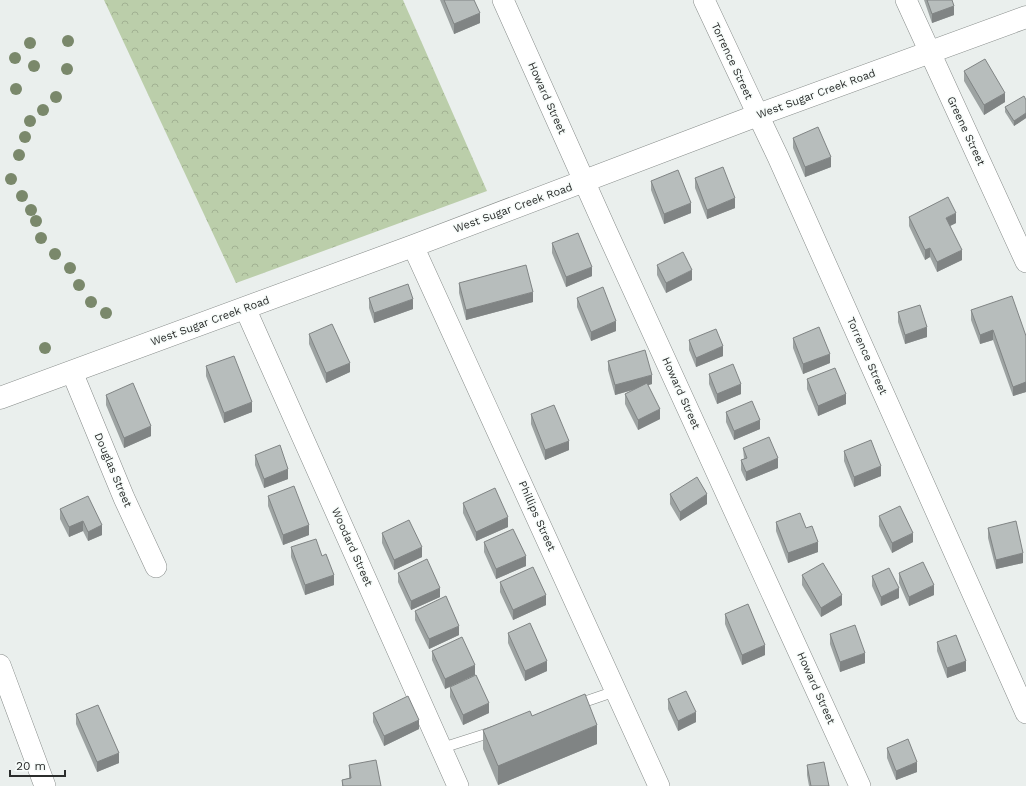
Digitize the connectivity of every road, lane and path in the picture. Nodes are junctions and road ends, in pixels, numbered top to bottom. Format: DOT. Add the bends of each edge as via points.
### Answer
graph roads {
  1 [pos="504,0"];
  2 [pos="704,0"];
  3 [pos="906,0"];
  4 [pos="1026,17"];
  5 [pos="930,52"];
  6 [pos="758,115"];
  7 [pos="585,182"];
  8 [pos="413,246"];
  9 [pos="1026,262"];
  10 [pos="245,308"];
  11 [pos="72,372"];
  12 [pos="0,398"];
  13 [pos="156,567"];
  14 [pos="0,665"];
  15 [pos="616,691"];
  16 [pos="563,708"];
  17 [pos="1026,713"];
  18 [pos="502,728"];
  19 [pos="442,748"];
  20 [pos="45,786"];
  21 [pos="458,786"];
  22 [pos="660,786"];
  23 [pos="860,786"];
  1 -- 7 [label="street, Howard Street"];
  2 -- 6 [label="street, Torrence Street"];
  3 -- 5 [label="street, Greene Street"];
  4 -- 5 [label="main road, West Sugar Creek Road"];
  5 -- 6 [label="main road, West Sugar Creek Road"];
  5 -- 9 [label="street, Greene Street"];
  6 -- 7 [label="main road, West Sugar Creek Road"];
  6 -- 17 [label="street, Torrence Street"];
  7 -- 8 [label="main road, West Sugar Creek Road"];
  7 -- 23 [label="street, Howard Street"];
  8 -- 10 [label="main road, West Sugar Creek Road"];
  8 -- 15 [label="street, Phillips Street"];
  10 -- 11 [label="main road, West Sugar Creek Road"];
  10 -- 19 [label="street, Woodard Street"];
  11 -- 12 [label="main road, West Sugar Creek Road"];
  11 -- 13 [label="street, Douglas Street" via="124,498"];
  14 -- 20 [label="street"];
  15 -- 16 [label="lane"];
  15 -- 22 [label="street, Phillips Street"];
  18 -- 19 [label="lane"];
  19 -- 21 [label="street, Woodard Street"];
}
